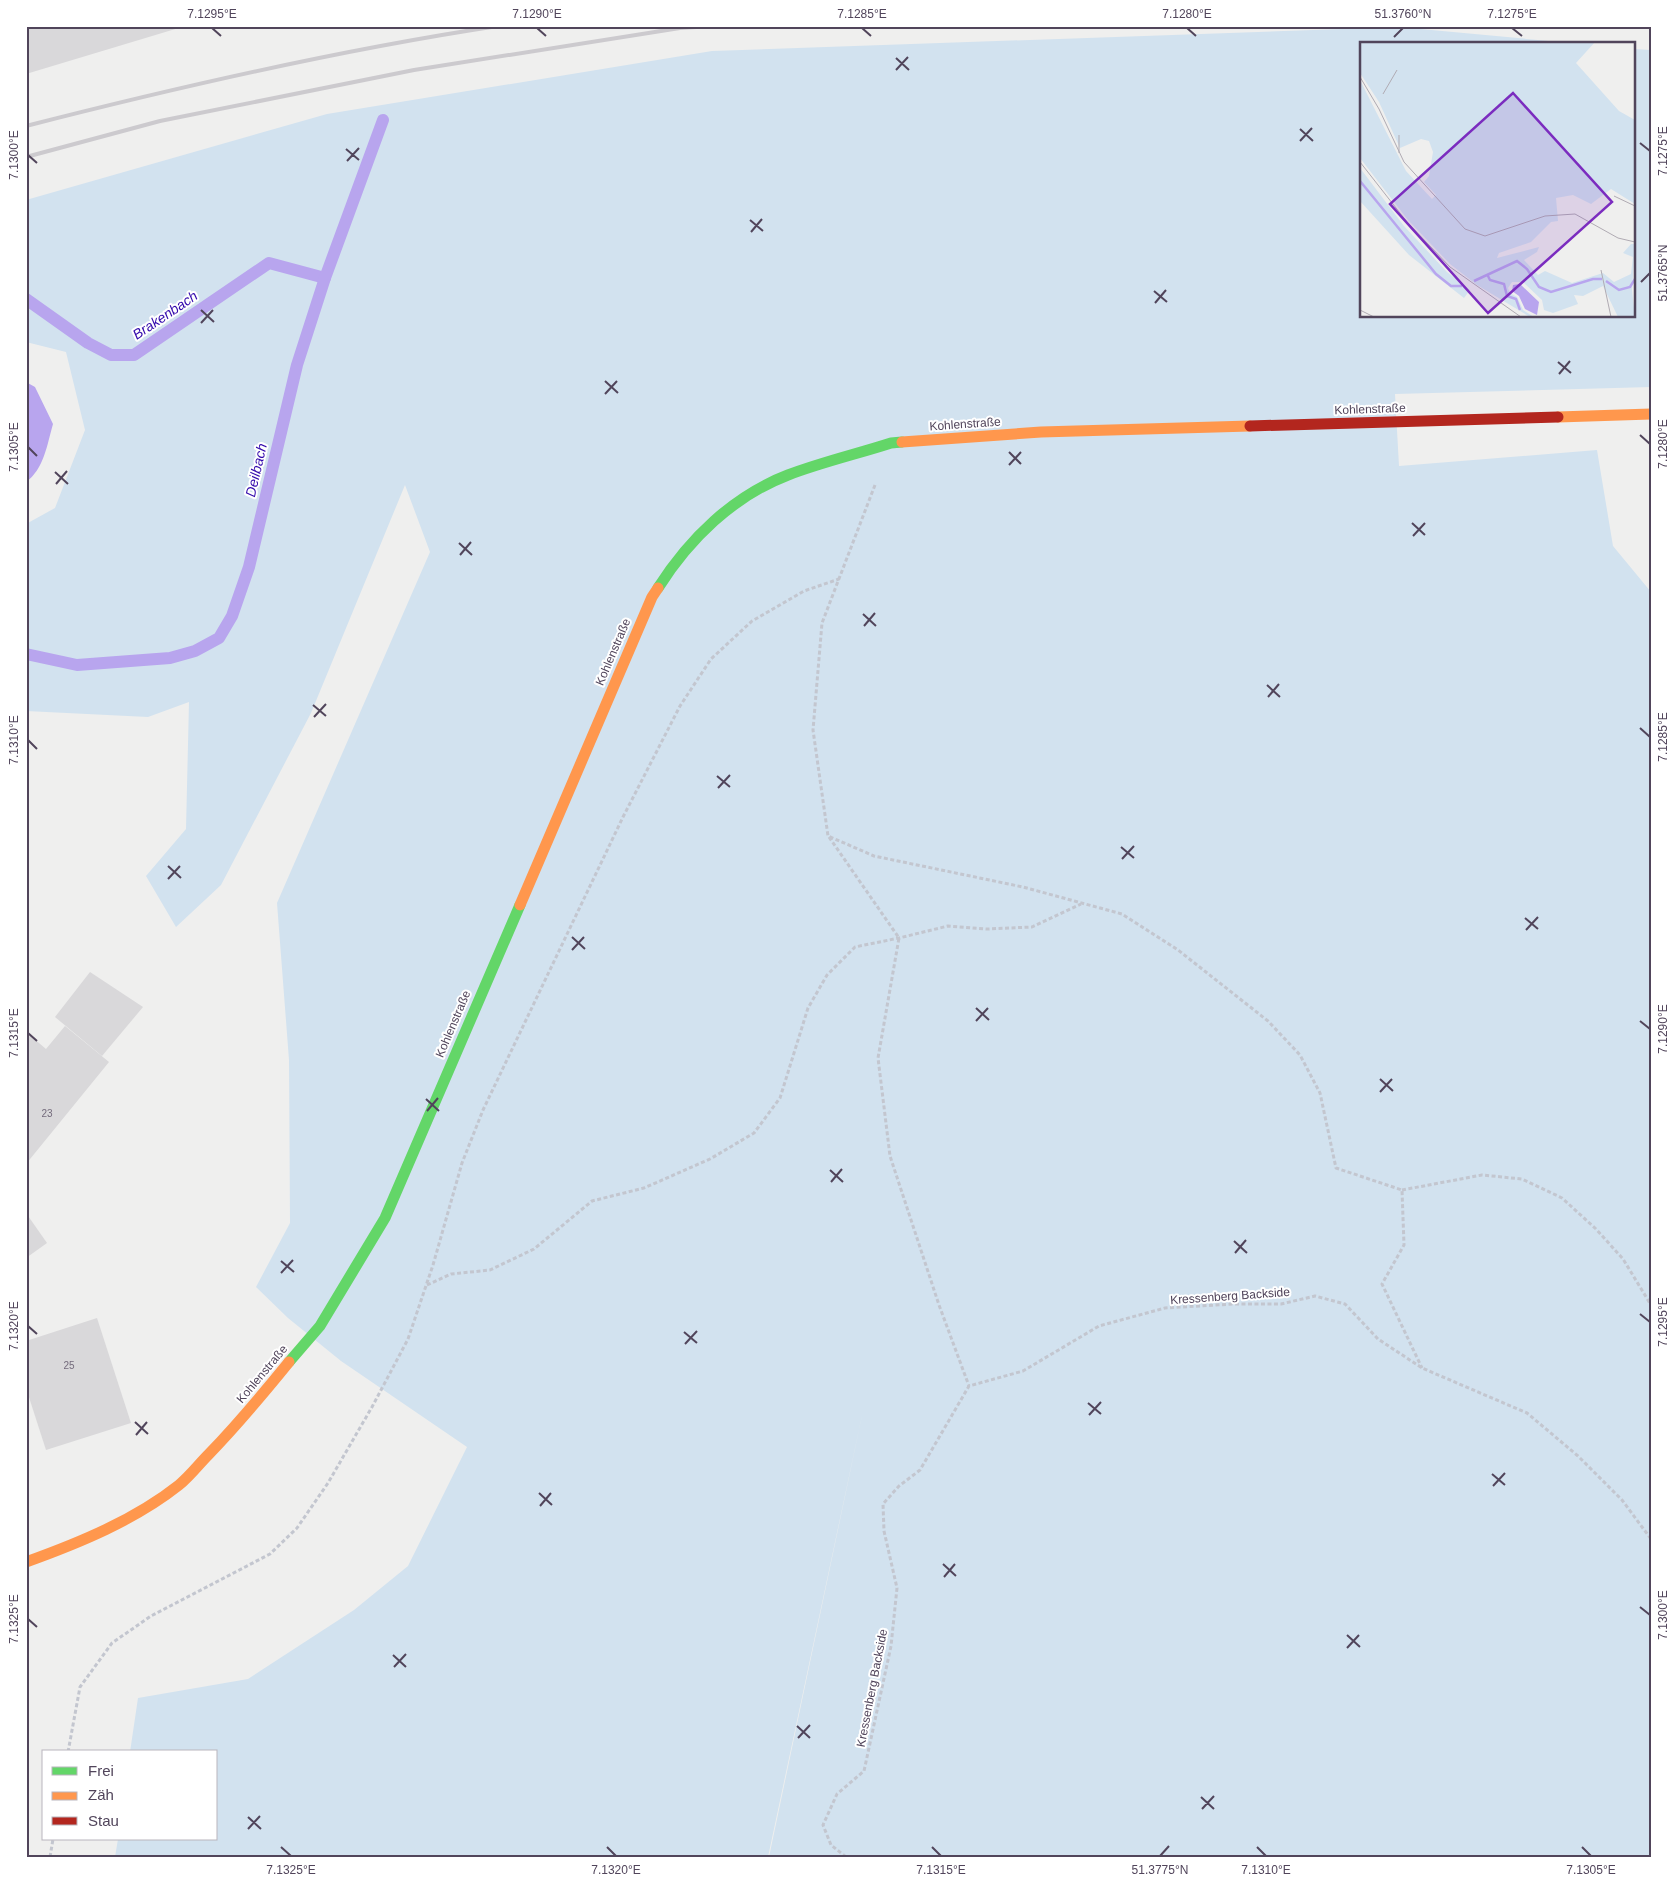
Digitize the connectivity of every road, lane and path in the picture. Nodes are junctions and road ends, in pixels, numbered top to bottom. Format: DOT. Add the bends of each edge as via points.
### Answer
graph roads {
  1 [pos="1651,414"];
  2 [pos="891,443"];
  3 [pos="839,579"];
  4 [pos="828,836"];
  5 [pos="1082,904"];
  6 [pos="899,938"];
  7 [pos="1402,1190"];
  8 [pos="427,1285"];
  9 [pos="1651,1305"];
  10 [pos="1422,1368"];
  11 [pos="969,1386"];
  12 [pos="1651,1539"];
  13 [pos="26,1562"];
  14 [pos="68,1750"];
  15 [pos="53,1840"];
  16 [pos="50,1857"];
  17 [pos="846,1857"];
  1 -- 2 [label="main road, Kohlenstraße" via="1041,432"];
  2 -- 3 [label="path"];
  2 -- 13 [label="main road, Kohlenstraße" via="788,475 749,494 706,527 675,561 648,606 385,1218 320,1326 233,1429 180,1484 140,1511 99,1532"];
  3 -- 4 [label="path" via="822,623 813,730"];
  3 -- 8 [label="path" via="804,591 752,621 711,659 680,706 623,817 483,1110 462,1163"];
  4 -- 5 [label="path" via="874,856 1023,887"];
  4 -- 6 [label="path"];
  5 -- 6 [label="path" via="1032,927 988,929 948,926"];
  5 -- 7 [label="path" via="1122,914 1178,950 1268,1021 1300,1054 1320,1093 1336,1168"];
  6 -- 8 [label="path" via="855,946 828,975 808,1008 780,1098 754,1132 710,1159 644,1188 592,1201 534,1249 490,1270 452,1274"];
  6 -- 11 [label="path" via="878,1058 890,1156"];
  7 -- 9 [label="path" via="1482,1175 1522,1179 1562,1198 1596,1229 1623,1258"];
  7 -- 10 [label="path" via="1404,1245 1382,1284"];
  8 -- 14 [label="path" via="408,1338 381,1390 328,1483 297,1528 270,1554 151,1616 112,1643 80,1687"];
  10 -- 11 [label="path, Kressenberg Backside" via="1378,1339 1345,1304 1315,1296 1281,1304 1164,1308 1099,1326 1023,1372"];
  10 -- 12 [label="path, Kressenberg Backside" via="1527,1412 1616,1494"];
  11 -- 17 [label="path, Kressenberg Backside" via="920,1470 883,1504 884,1531 897,1588 891,1646 864,1771 837,1794 823,1825 831,1845"];
  15 -- 16 [label="path"];
}
